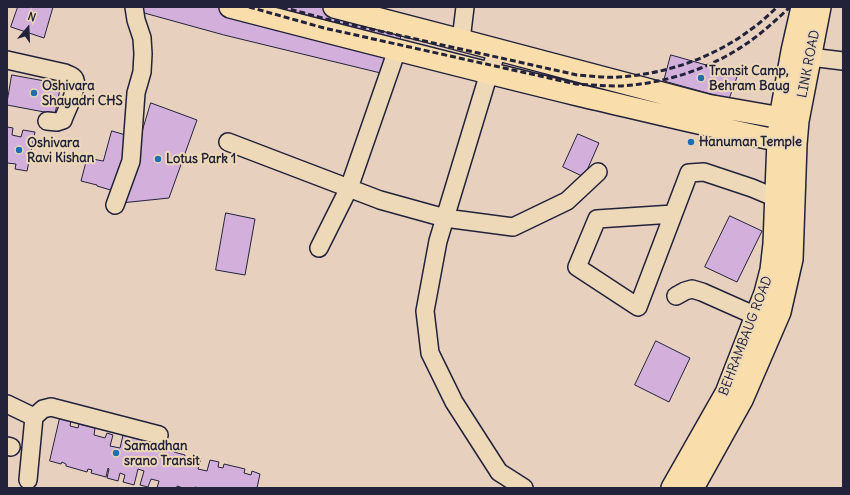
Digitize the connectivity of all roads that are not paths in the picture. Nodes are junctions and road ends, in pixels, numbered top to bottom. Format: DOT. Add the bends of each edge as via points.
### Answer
graph roads {
  1 [pos="134,7"];
  2 [pos="230,7"];
  3 [pos="334,7"];
  4 [pos="465,7"];
  5 [pos="802,7"];
  6 [pos="820,7"];
  7 [pos="461,40"];
  8 [pos="498,49"];
  9 [pos="397,50"];
  10 [pos="810,57"];
  11 [pos="7,60"];
  12 [pos="843,61"];
  13 [pos="489,73"];
  14 [pos="787,106"];
  15 [pos="750,112"];
  16 [pos="47,121"];
  17 [pos="745,134"];
  18 [pos="228,142"];
  19 [pos="787,142"];
  20 [pos="598,172"];
  21 [pos="349,188"];
  22 [pos="776,191"];
  23 [pos="115,205"];
  24 [pos="673,214"];
  25 [pos="445,218"];
  26 [pos="319,248"];
  27 [pos="697,281"];
  28 [pos="676,296"];
  29 [pos="758,310"];
  30 [pos="7,404"];
  31 [pos="34,417"];
  32 [pos="159,435"];
  33 [pos="28,480"];
  34 [pos="524,488"];
  35 [pos="672,488"];
  36 [pos="693,488"];
  1 -- 23 [label="street" via="142,38 142,72 136,93 131,161"];
  2 -- 9 [label="main road"];
  3 -- 7 [label="main road"];
  4 -- 7 [label="street"];
  5 -- 14 [label="main road, LINK ROAD" via="792,51"];
  6 -- 10 [label="main road, LINK ROAD"];
  7 -- 8 [label="main road"];
  8 -- 13 [label="street"];
  8 -- 15 [label="main road" via="707,105"];
  9 -- 13 [label="main road"];
  9 -- 21 [label="street"];
  10 -- 12 [label="street"];
  10 -- 14 [label="main road, LINK ROAD"];
  11 -- 16 [label="street" via="65,73 75,80 76,88 62,120"];
  13 -- 17 [label="main road"];
  13 -- 25 [label="street"];
  14 -- 15 [label="main road"];
  14 -- 15 [label="main road" via="776,98 764,109"];
  14 -- 19 [label="main road, BEHRAMBAUG ROAD"];
  17 -- 19 [label="main road"];
  17 -- 22 [label="main road" via="762,152 769,164"];
  18 -- 21 [label="street"];
  19 -- 22 [label="main road, BEHRAMBAUG ROAD"];
  19 -- 36 [label="main road, BEHRAMBAUG ROAD" via="792,259 780,312 742,400"];
  20 -- 25 [label="street" via="567,200 513,227"];
  21 -- 25 [label="street" via="380,200"];
  21 -- 26 [label="street"];
  22 -- 24 [label="street" via="752,188 704,172 689,173"];
  22 -- 29 [label="main road, BEHRAMBAUG ROAD" via="771,270"];
  24 -- 24 [label="street" via="638,307 578,267 597,219"];
  25 -- 34 [label="street" via="438,241 425,311 430,353 454,402 499,472"];
  27 -- 29 [label="street"];
  28 -- 29 [label="street" via="692,289"];
  29 -- 35 [label="main road, BEHRAMBAUG ROAD" via="726,393"];
  30 -- 31 [label="street"];
  31 -- 32 [label="street" via="43,409 50,407"];
  31 -- 33 [label="street"];
}
